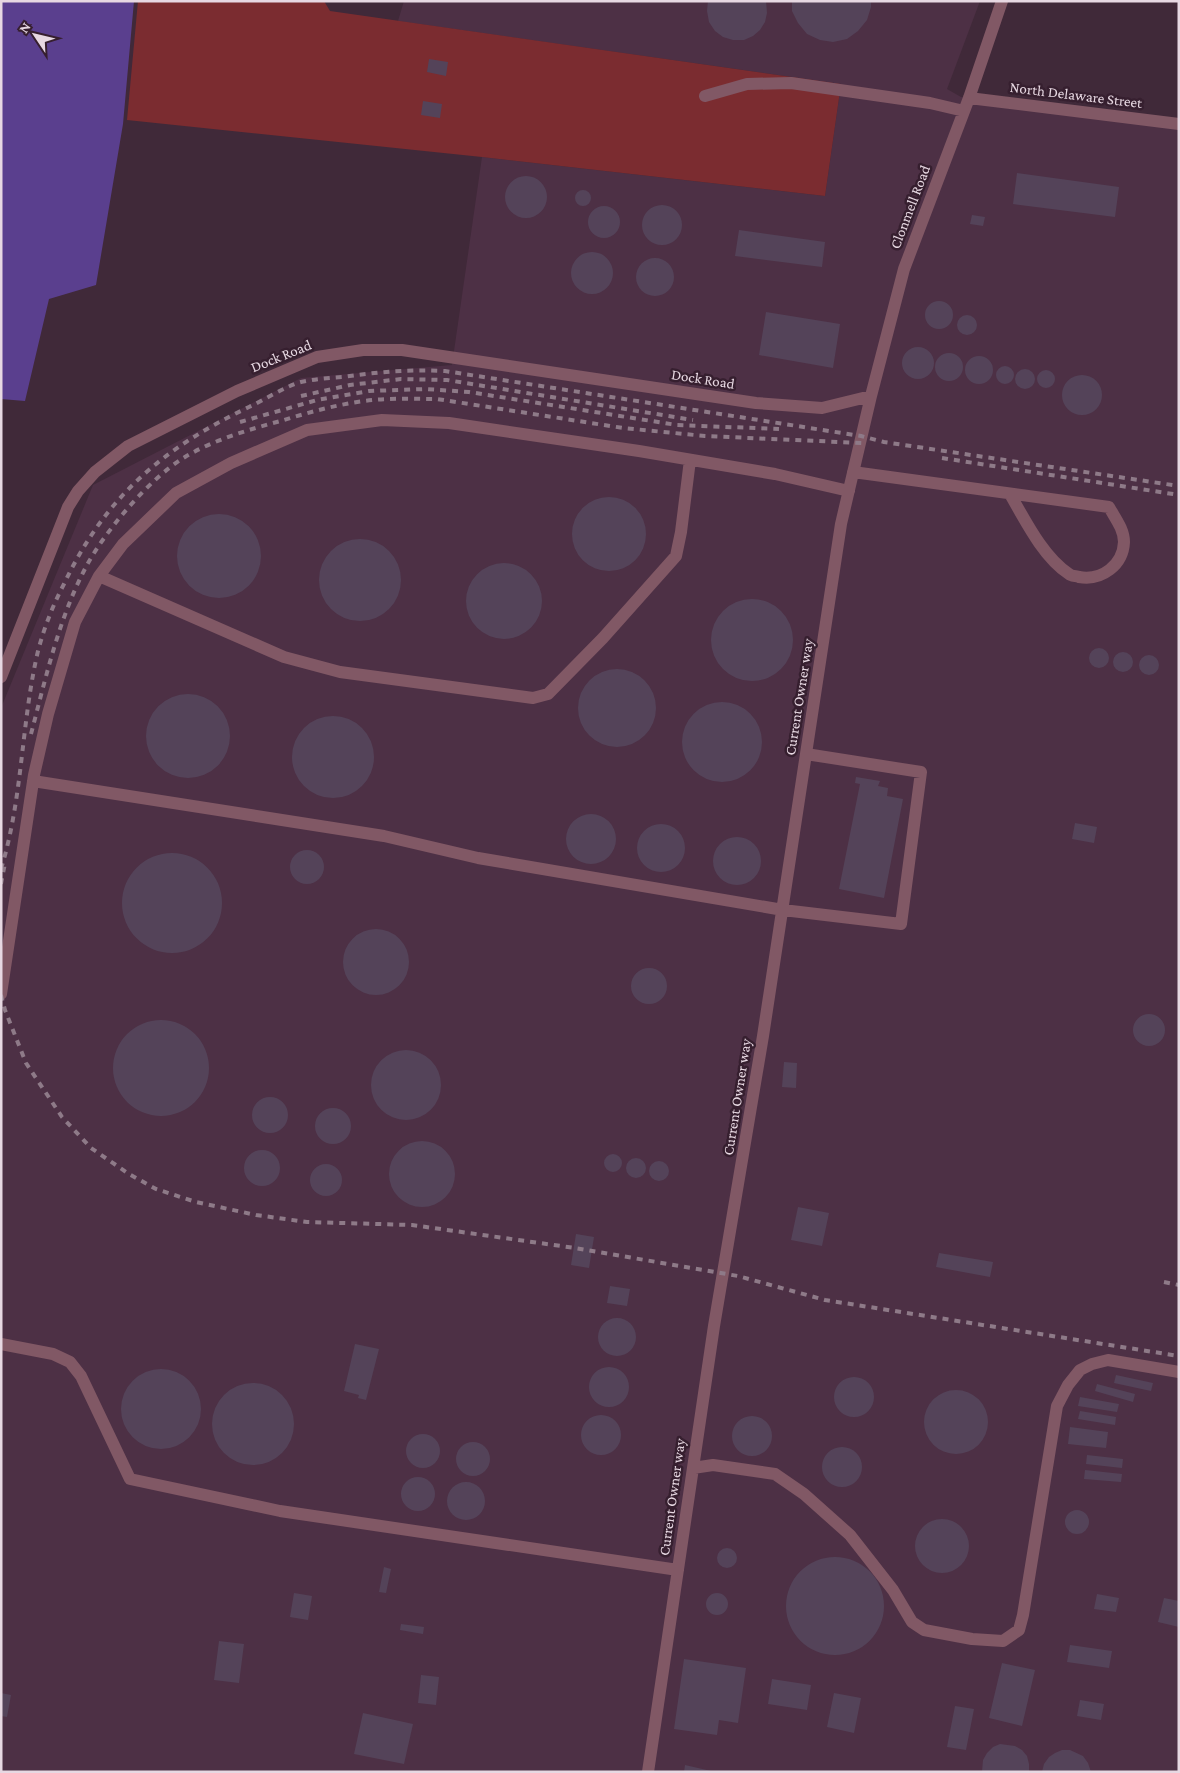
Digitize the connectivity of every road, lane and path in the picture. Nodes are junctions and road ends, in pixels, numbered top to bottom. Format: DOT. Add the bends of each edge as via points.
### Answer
graph roads {
  1 [pos="1002,1"];
  2 [pos="705,96"];
  3 [pos="969,98"];
  4 [pos="964,111"];
  5 [pos="1179,124"];
  6 [pos="871,396"];
  7 [pos="863,429"];
  8 [pos="690,460"];
  9 [pos="853,472"];
  10 [pos="849,491"];
  11 [pos="1010,494"];
  12 [pos="99,576"];
  13 [pos="1,677"];
  14 [pos="806,754"];
  15 [pos="33,781"];
  16 [pos="783,910"];
  17 [pos="1,994"];
  18 [pos="1,1344"];
  19 [pos="1179,1372"];
  20 [pos="693,1468"];
  21 [pos="678,1570"];
  22 [pos="648,1772"];
  1 -- 3 [label="street, Clonmell Road"];
  2 -- 4 [label="street" via="747,84 791,82"];
  3 -- 4 [label="street, Clonmell Road"];
  3 -- 5 [label="street, North Delaware Street"];
  4 -- 6 [label="street, Clonmell Road" via="904,269"];
  6 -- 7 [label="street, Clonmell Road"];
  6 -- 13 [label="street, Dock Road" via="822,408 756,403 402,350 363,350 317,357 128,446 95,472 68,508"];
  7 -- 9 [label="street, Current Owner way"];
  8 -- 10 [label="street" via="775,474"];
  8 -- 12 [label="street" via="449,423 382,420 307,430 231,463 176,493 123,544"];
  8 -- 12 [label="street" via="676,556 548,694 533,698 340,672 284,657"];
  9 -- 10 [label="street, Current Owner way"];
  9 -- 11 [label="street"];
  10 -- 14 [label="street, Current Owner way" via="841,524"];
  11 -- 11 [label="street" via="1109,507 1122,530 1124,543 1119,560 1109,571 1089,578 1070,575 1044,550"];
  12 -- 15 [label="street" via="75,622 48,714"];
  14 -- 16 [label="street, Current Owner way"];
  14 -- 16 [label="street" via="921,772 901,924"];
  15 -- 16 [label="street" via="384,836 478,858"];
  15 -- 17 [label="street"];
  16 -- 20 [label="street, Current Owner way"];
  18 -- 21 [label="street" via="53,1354 70,1362 80,1376 130,1479 280,1511"];
  19 -- 20 [label="street" via="1108,1360 1080,1370 1068,1385 1057,1406 1023,1615 1019,1630 1003,1641 972,1640 943,1634 924,1630 912,1622 893,1590 850,1535 804,1494 775,1474 714,1466"];
  20 -- 21 [label="street, Current Owner way"];
  21 -- 22 [label="street, Current Owner way"];
}
